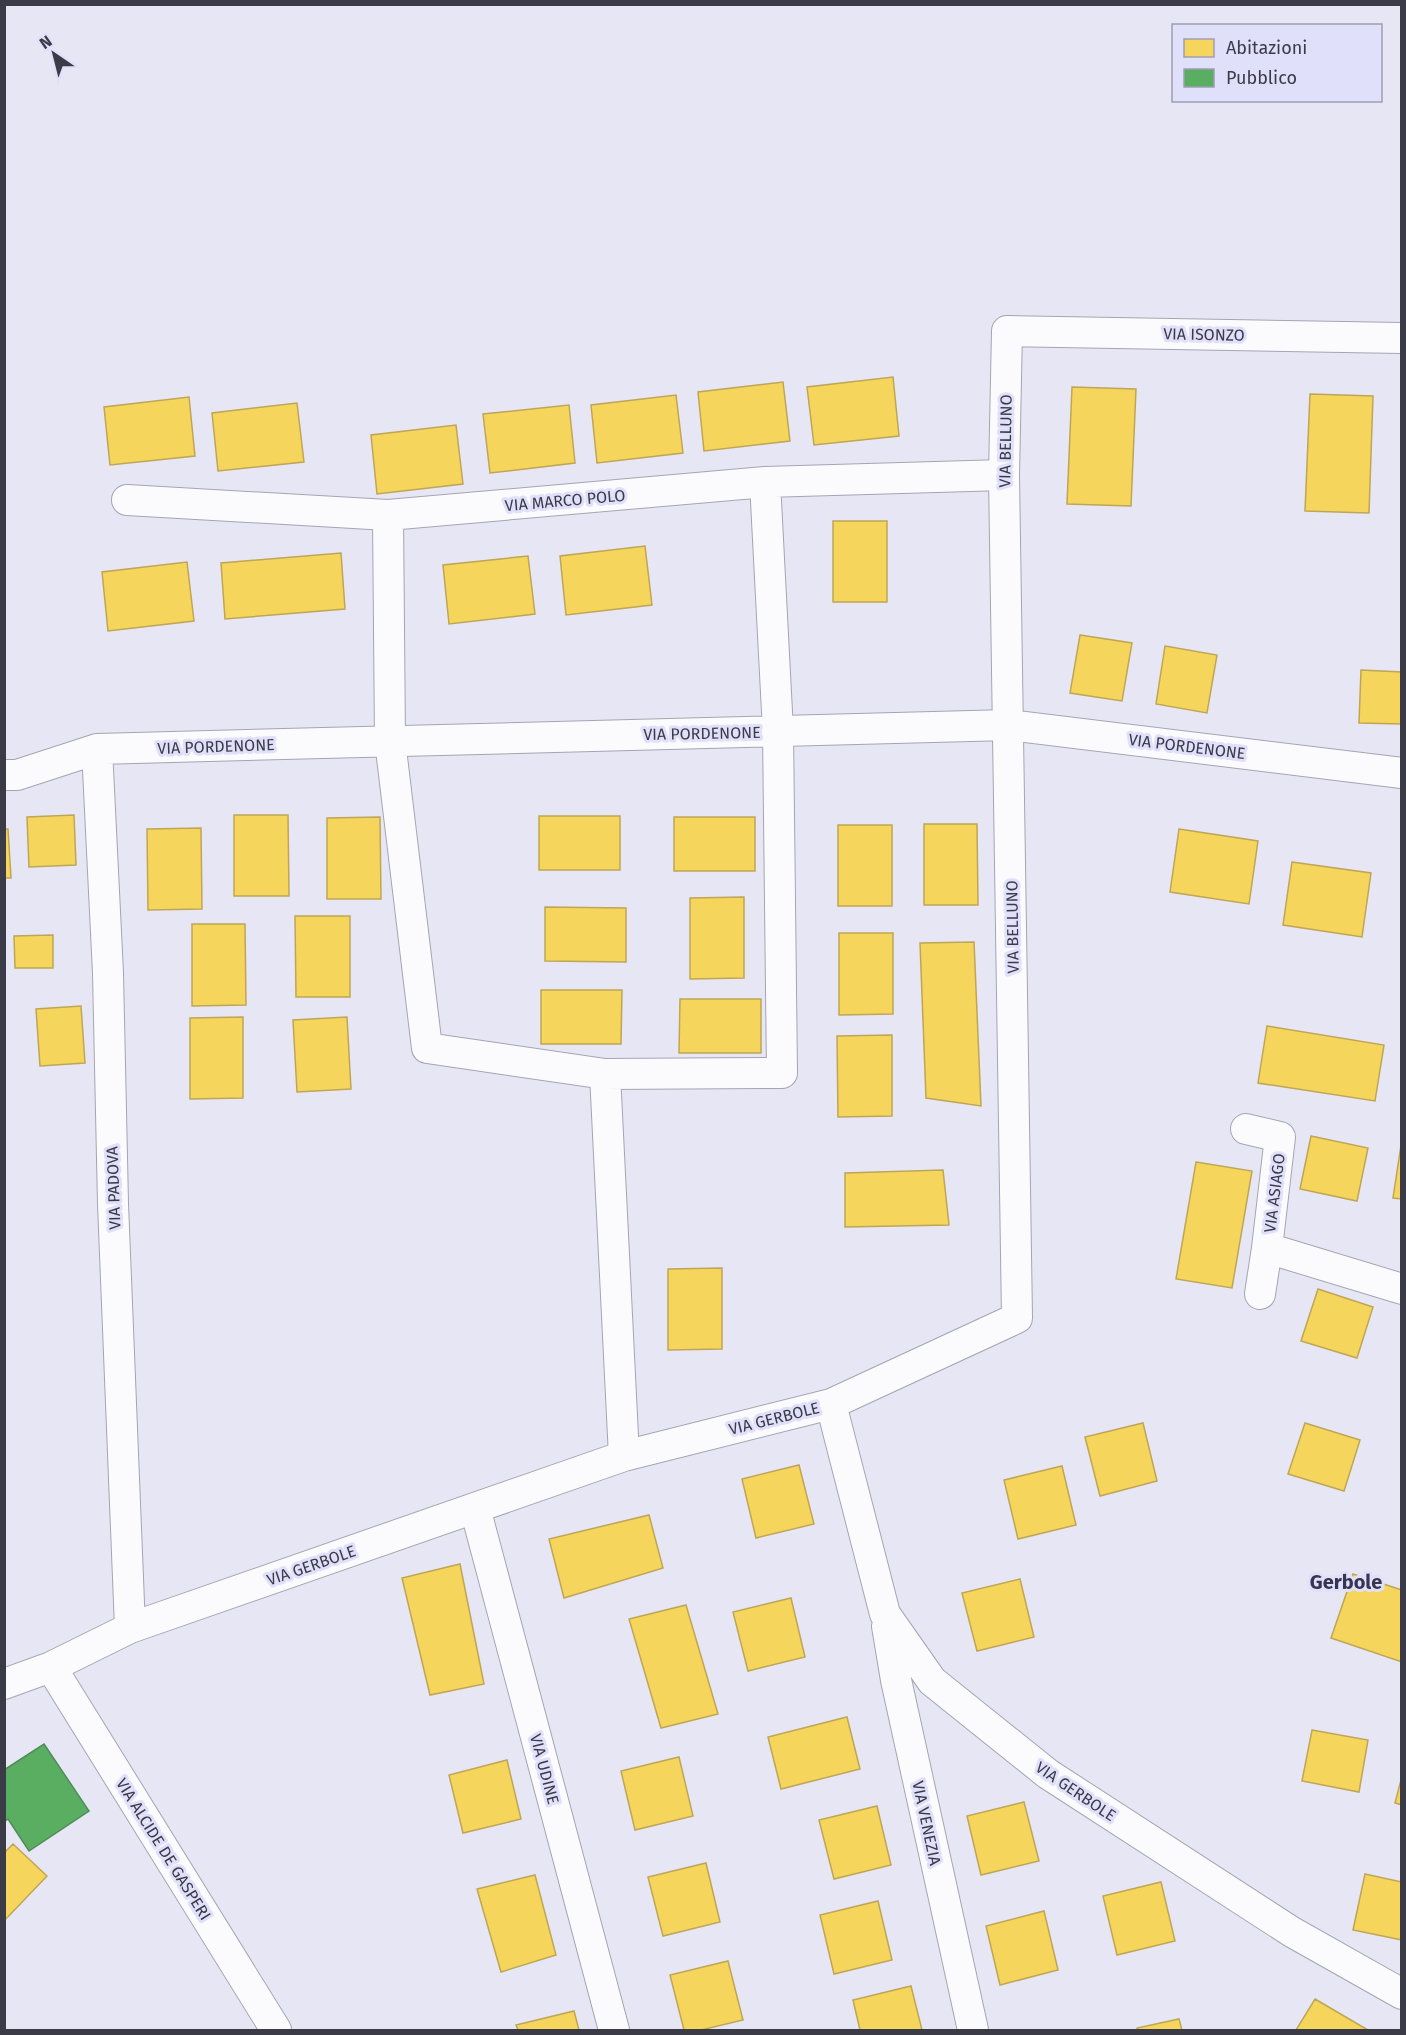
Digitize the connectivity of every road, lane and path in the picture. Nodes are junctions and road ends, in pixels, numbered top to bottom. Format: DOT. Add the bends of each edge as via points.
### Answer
graph roads {
  1 [pos="1007,331"];
  2 [pos="1401,338"];
  3 [pos="1004,475"];
  4 [pos="765,482"];
  5 [pos="127,500"];
  6 [pos="388,515"];
  7 [pos="1009,725"];
  8 [pos="778,731"];
  9 [pos="390,741"];
  10 [pos="96,749"];
  11 [pos="1401,773"];
  12 [pos="4,775"];
  13 [pos="605,1074"];
  14 [pos="1246,1129"];
  15 [pos="1267,1248"];
  16 [pos="1401,1289"];
  17 [pos="1260,1294"];
  18 [pos="831,1404"];
  19 [pos="624,1456"];
  20 [pos="475,1508"];
  21 [pos="885,1614"];
  22 [pos="130,1628"];
  23 [pos="51,1667"];
  24 [pos="4,1684"];
  25 [pos="1401,1994"];
  26 [pos="276,2031"];
  27 [pos="614,2031"];
  28 [pos="972,2031"];
  1 -- 2 [label="street, VIA ISONZO"];
  1 -- 3 [label="street, VIA BELLUNO"];
  3 -- 4 [label="street, VIA MARCO POLO"];
  3 -- 7 [label="street, VIA BELLUNO"];
  4 -- 6 [label="street, VIA MARCO POLO"];
  4 -- 8 [label="street"];
  5 -- 6 [label="street, VIA MARCO POLO"];
  6 -- 9 [label="street"];
  7 -- 8 [label="street, VIA PORDENONE"];
  7 -- 11 [label="street, VIA PORDENONE"];
  7 -- 18 [label="street, VIA BELLUNO" via="1017,1318"];
  8 -- 9 [label="street, VIA PORDENONE"];
  8 -- 13 [label="street" via="782,1073"];
  9 -- 10 [label="street, VIA PORDENONE"];
  9 -- 13 [label="street" via="427,1048"];
  10 -- 12 [label="street, VIA PORDENONE" via="17,775"];
  10 -- 22 [label="street, VIA PADOVA" via="108,973"];
  13 -- 19 [label="street"];
  14 -- 15 [label="street, VIA ASIAGO" via="1281,1137"];
  15 -- 16 [label="street, VIA ASIAGO"];
  15 -- 17 [label="street, VIA ASIAGO"];
  18 -- 19 [label="street, VIA GERBOLE"];
  18 -- 21 [label="street, VIA GERBOLE"];
  19 -- 20 [label="street, VIA GERBOLE"];
  20 -- 22 [label="street, VIA GERBOLE"];
  20 -- 27 [label="street, VIA UDINE"];
  21 -- 25 [label="street, VIA GERBOLE" via="932,1681 1048,1773 1292,1932"];
  21 -- 28 [label="street, VIA VENEZIA"];
  22 -- 23 [label="street, VIA GERBOLE"];
  23 -- 24 [label="street, VIA GERBOLE"];
  23 -- 26 [label="street, VIA ALCIDE DE GASPERI"];
}
